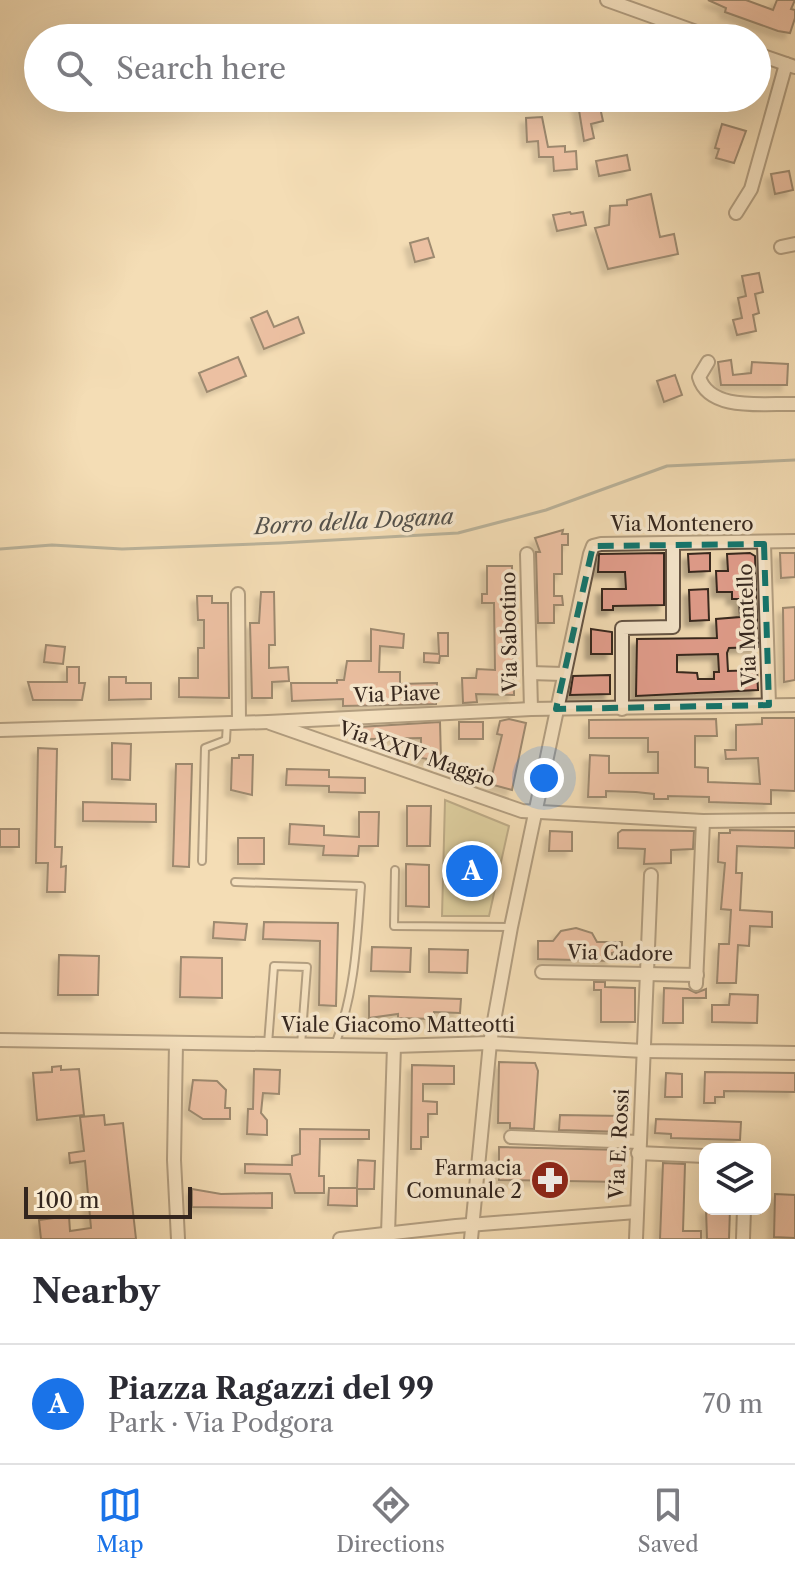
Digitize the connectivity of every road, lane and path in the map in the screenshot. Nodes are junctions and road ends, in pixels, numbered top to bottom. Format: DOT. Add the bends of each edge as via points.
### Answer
graph roads {
  1 [pos="607,0"];
  2 [pos="674,24"];
  3 [pos="771,59"];
  4 [pos="791,66"];
  5 [pos="736,213"];
  6 [pos="795,244"];
  7 [pos="781,247"];
  8 [pos="708,362"];
  9 [pos="795,404"];
  10 [pos="795,541"];
  11 [pos="673,543"];
  12 [pos="764,544"];
  13 [pos="527,554"];
  14 [pos="238,594"];
  15 [pos="530,673"];
  16 [pos="563,674"];
  17 [pos="769,705"];
  18 [pos="795,705"];
  19 [pos="531,709"];
  20 [pos="556,709"];
  21 [pos="622,709"];
  22 [pos="233,722"];
  23 [pos="268,722"];
  24 [pos="0,730"];
  25 [pos="535,812"];
  26 [pos="795,820"];
  27 [pos="703,821"];
  28 [pos="202,861"];
  29 [pos="395,870"];
  30 [pos="651,875"];
  31 [pos="235,882"];
  32 [pos="511,927"];
  33 [pos="542,972"];
  34 [pos="646,974"];
  35 [pos="0,1040"];
  36 [pos="176,1043"];
  37 [pos="490,1043"];
  38 [pos="268,1044"];
  39 [pos="301,1045"];
  40 [pos="335,1045"];
  41 [pos="394,1046"];
  42 [pos="644,1051"];
  43 [pos="795,1053"];
  44 [pos="511,1137"];
  45 [pos="638,1148"];
  46 [pos="699,1155"];
  47 [pos="636,1212"];
  48 [pos="744,1215"];
  49 [pos="472,1233"];
  50 [pos="388,1237"];
  51 [pos="178,1239"];
  52 [pos="340,1239"];
  53 [pos="636,1239"];
  54 [pos="743,1239"];
  1 -- 2 [label="street"];
  3 -- 4 [label="street"];
  4 -- 5 [label="street" via="751,189"];
  6 -- 7 [label="street"];
  8 -- 9 [label="street" via="699,377 710,396"];
  10 -- 12 [label="street, Via Montenero"];
  11 -- 12 [label="street, Via Montenero"];
  11 -- 16 [label="street, Via Montenero" via="593,546"];
  11 -- 21 [label="street" via="673,627 622,628"];
  12 -- 17 [label="street, Via Montello"];
  13 -- 15 [label="street, Via Sabotino"];
  14 -- 22 [label="street"];
  15 -- 16 [label="street"];
  15 -- 19 [label="street, Via Sabotino"];
  16 -- 20 [label="street, Via Montenero"];
  17 -- 18 [label="street, Via Piave"];
  17 -- 21 [label="street, Via Piave"];
  19 -- 20 [label="street, Via Piave"];
  19 -- 23 [label="street, Via Piave"];
  20 -- 21 [label="street, Via Piave"];
  20 -- 25 [label="street, Via Montenero"];
  22 -- 23 [label="street, Via Piave"];
  22 -- 24 [label="street, Via Piave"];
  22 -- 28 [label="lane" via="226,740 205,748"];
  23 -- 25 [label="street, Via XXIV Maggio" via="451,789"];
  25 -- 27 [label="street, Via XXIV Maggio"];
  25 -- 32 [label="street, Via Montenero"];
  26 -- 27 [label="street, Via XXIV Maggio"];
  27 -- 34 [label="street, Via Cadore" via="697,979"];
  29 -- 32 [label="lane" via="394,926"];
  30 -- 34 [label="street, Via E. Rossi"];
  31 -- 40 [label="lane" via="361,886 354,977"];
  32 -- 37 [label="street, Via Montenero"];
  33 -- 34 [label="street, Via Cadore"];
  34 -- 42 [label="street, Via E. Rossi"];
  35 -- 36 [label="street, Viale Giacomo Matteotti"];
  36 -- 38 [label="street, Viale Giacomo Matteotti"];
  36 -- 51 [label="street"];
  37 -- 41 [label="street, Viale Giacomo Matteotti"];
  37 -- 42 [label="street, Viale Giacomo Matteotti"];
  37 -- 49 [label="street, Via Montenero"];
  38 -- 39 [label="street, Viale Giacomo Matteotti"];
  38 -- 39 [label="lane" via="274,966 307,967"];
  39 -- 40 [label="street, Viale Giacomo Matteotti"];
  40 -- 41 [label="street, Viale Giacomo Matteotti"];
  41 -- 50 [label="street"];
  42 -- 43 [label="street, Viale Giacomo Matteotti"];
  42 -- 45 [label="street, Via E. Rossi"];
  44 -- 45 [label="street"];
  45 -- 46 [label="street"];
  45 -- 47 [label="street, Via E. Rossi"];
  47 -- 49 [label="street"];
  47 -- 53 [label="street, Via E. Rossi"];
  48 -- 54 [label="street"];
  49 -- 50 [label="street"];
  50 -- 52 [label="street"];
}
